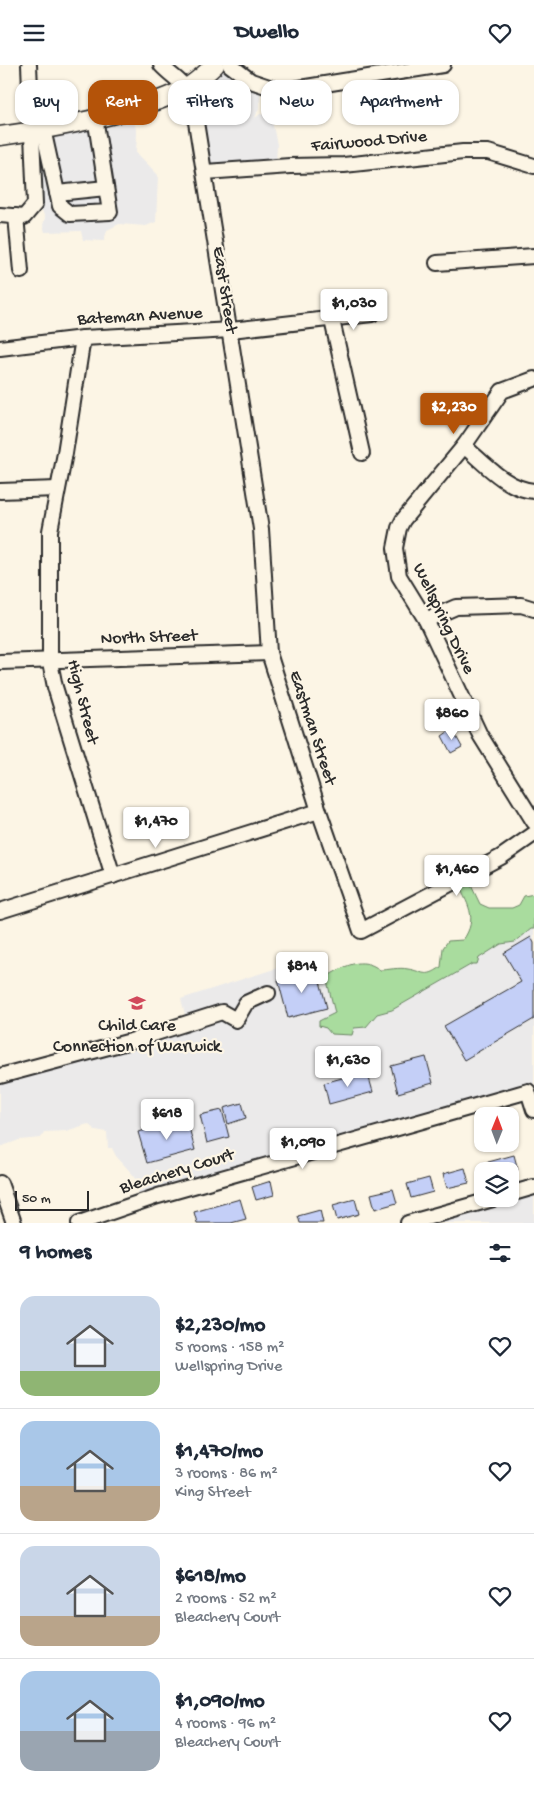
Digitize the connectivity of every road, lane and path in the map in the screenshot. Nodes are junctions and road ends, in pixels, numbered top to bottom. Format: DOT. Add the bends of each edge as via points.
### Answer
graph roads {
  1 [pos="28,65"];
  2 [pos="161,65"];
  3 [pos="215,65"];
  4 [pos="230,65"];
  5 [pos="443,65"];
  6 [pos="175,80"];
  7 [pos="197,80"];
  8 [pos="88,119"];
  9 [pos="96,125"];
  10 [pos="197,125"];
  11 [pos="37,130"];
  12 [pos="0,136"];
  13 [pos="534,166"];
  14 [pos="205,172"];
  15 [pos="106,188"];
  16 [pos="57,193"];
  17 [pos="0,215"];
  18 [pos="16,216"];
  19 [pos="534,256"];
  20 [pos="437,263"];
  21 [pos="21,271"];
  22 [pos="372,314"];
  23 [pos="332,320"];
  24 [pos="230,330"];
  25 [pos="83,338"];
  26 [pos="0,348"];
  27 [pos="534,379"];
  28 [pos="464,446"];
  29 [pos="362,453"];
  30 [pos="57,489"];
  31 [pos="0,491"];
  32 [pos="534,491"];
  33 [pos="261,529"];
  34 [pos="534,609"];
  35 [pos="426,620"];
  36 [pos="269,653"];
  37 [pos="0,662"];
  38 [pos="50,662"];
  39 [pos="319,811"];
  40 [pos="534,822"];
  41 [pos="534,834"];
  42 [pos="113,876"];
  43 [pos="0,911"];
  44 [pos="268,993"];
  45 [pos="0,1076"];
  46 [pos="534,1110"];
  47 [pos="0,1183"];
  48 [pos="534,1187"];
  49 [pos="519,1191"];
  50 [pos="474,1204"];
  51 [pos="4,1210"];
  52 [pos="14,1223"];
  53 [pos="79,1223"];
  54 [pos="408,1223"];
  1 -- 11 [label="street"];
  2 -- 6 [label="street"];
  3 -- 7 [label="main road"];
  4 -- 5 [label="street" via="251,81 281,91"];
  8 -- 11 [label="main road"];
  9 -- 15 [label="street"];
  10 -- 14 [label="street, East Street"];
  11 -- 12 [label="main road"];
  11 -- 16 [label="street"];
  11 -- 18 [label="street" via="35,204 24,217"];
  13 -- 14 [label="street, Fairwood Drive" via="488,152 463,152 344,165"];
  14 -- 24 [label="street, East Street"];
  15 -- 16 [label="street"];
  15 -- 16 [label="street" via="110,212 70,214 60,205"];
  17 -- 18 [label="street"];
  18 -- 21 [label="street"];
  19 -- 20 [label="street"];
  22 -- 23 [label="street, Bateman Avenue"];
  23 -- 24 [label="street, Bateman Avenue"];
  23 -- 29 [label="street"];
  24 -- 25 [label="street, Bateman Avenue"];
  24 -- 33 [label="street, East Street"];
  25 -- 26 [label="street, Bateman Avenue"];
  25 -- 30 [label="street, High Street"];
  27 -- 28 [label="street, Wellspring Drive" via="502,391"];
  28 -- 32 [label="street" via="512,486"];
  28 -- 35 [label="street, Wellspring Drive" via="403,519 396,537 395,562 399,575"];
  30 -- 31 [label="street"];
  30 -- 38 [label="street, High Street" via="50,531"];
  33 -- 36 [label="street, Eastman Street"];
  34 -- 35 [label="street" via="521,605 456,607"];
  35 -- 40 [label="street, Wellspring Drive" via="480,735"];
  36 -- 38 [label="street, North Street"];
  36 -- 39 [label="street, Eastman Street"];
  37 -- 38 [label="street, North Street"];
  38 -- 42 [label="street, High Street"];
  39 -- 41 [label="street, Eastman Street" via="362,931 501,857"];
  39 -- 42 [label="street"];
  42 -- 43 [label="street"];
  44 -- 45 [label="street" via="246,1003 236,1020 222,1012 131,1041"];
  46 -- 53 [label="street, Bleachery Court" via="528,1091 518,1093 158,1196"];
  47 -- 51 [label="street"];
  48 -- 49 [label="street"];
  50 -- 54 [label="street"];
  51 -- 52 [label="street"];
}
